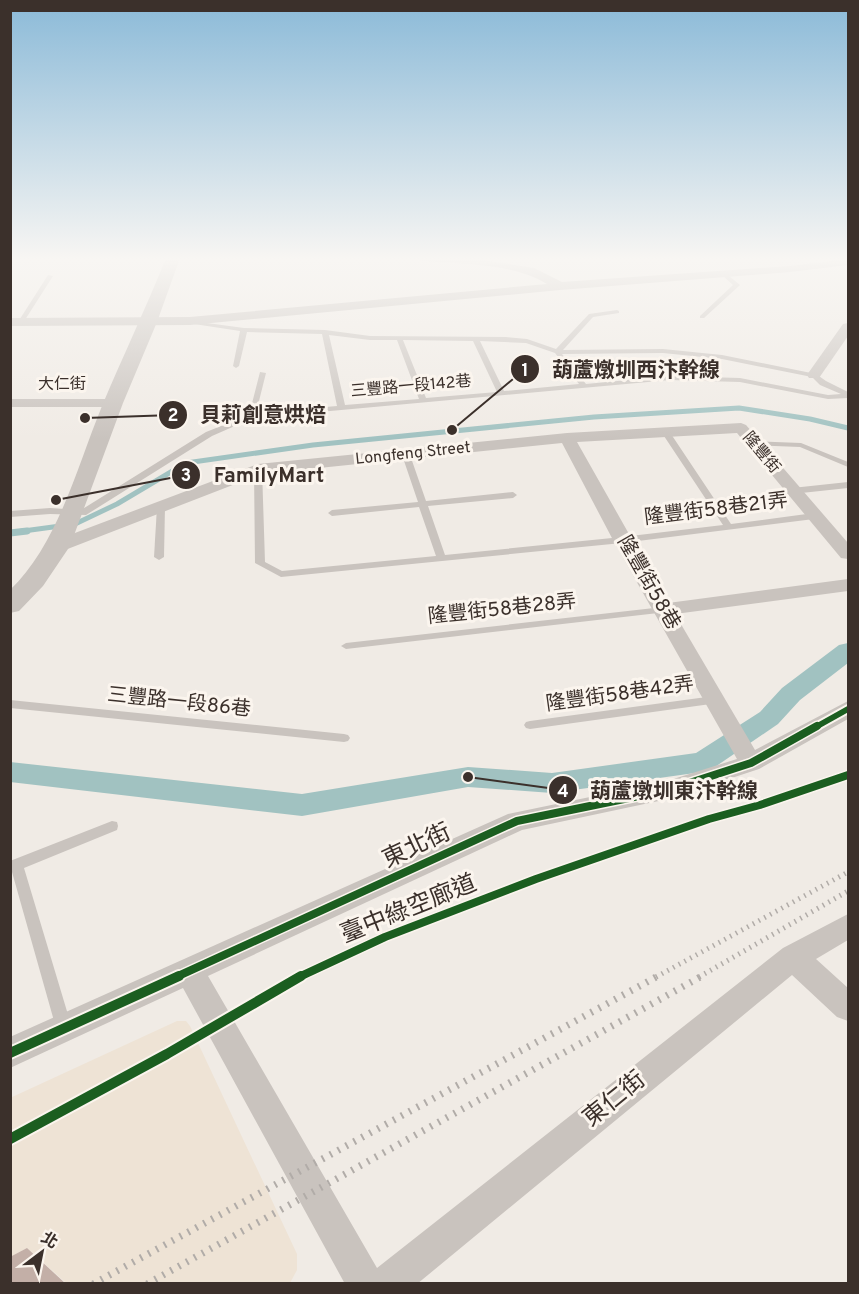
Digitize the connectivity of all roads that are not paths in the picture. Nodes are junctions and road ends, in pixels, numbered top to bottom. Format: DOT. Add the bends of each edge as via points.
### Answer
graph roads {
  1 [pos="150,318"];
  2 [pos="217,318"];
  3 [pos="588,318"];
  4 [pos="14,320"];
  5 [pos="189,321"];
  6 [pos="149,322"];
  7 [pos="849,327"];
  8 [pos="244,330"];
  9 [pos="325,332"];
  10 [pos="399,338"];
  11 [pos="476,340"];
  12 [pos="557,352"];
  13 [pos="236,366"];
  14 [pos="262,373"];
  15 [pos="814,375"];
  16 [pos="583,385"];
  17 [pos="501,392"];
  18 [pos="848,396"];
  19 [pos="423,399"];
  20 [pos="10,403"];
  21 [pos="113,403"];
  22 [pos="341,406"];
  23 [pos="252,416"];
  24 [pos="666,433"];
  25 [pos="567,438"];
  26 [pos="753,443"];
  27 [pos="406,455"];
  28 [pos="849,465"];
  29 [pos="258,469"];
  30 [pos="849,485"];
  31 [pos="792,491"];
  32 [pos="513,495"];
  33 [pos="423,504"];
  34 [pos="160,507"];
  35 [pos="72,513"];
  36 [pos="332,513"];
  37 [pos="10,514"];
  38 [pos="814,516"];
  39 [pos="728,526"];
  40 [pos="622,540"];
  41 [pos="845,545"];
  42 [pos="58,546"];
  43 [pos="441,556"];
  44 [pos="159,557"];
  45 [pos="849,585"];
  46 [pos="10,605"];
  47 [pos="663,610"];
  48 [pos="346,646"];
  49 [pos="714,700"];
  50 [pos="10,704"];
  51 [pos="849,709"];
  52 [pos="530,725"];
  53 [pos="344,738"];
  54 [pos="747,757"];
  55 [pos="112,826"];
  56 [pos="14,866"];
  57 [pos="849,926"];
  58 [pos="793,957"];
  59 [pos="189,971"];
  60 [pos="849,1006"];
  61 [pos="64,1028"];
  62 [pos="10,1053"];
  63 [pos="366,1284"];
  64 [pos="387,1284"];
  1 -- 6 [label="street"];
  2 -- 5 [label="street"];
  3 -- 12 [label="lane"];
  4 -- 6 [label="street"];
  5 -- 6 [label="street"];
  5 -- 8 [label="lane"];
  6 -- 21 [label="street"];
  7 -- 15 [label="street"];
  8 -- 9 [label="lane"];
  8 -- 13 [label="lane"];
  9 -- 10 [label="lane"];
  9 -- 22 [label="lane"];
  10 -- 11 [label="lane"];
  10 -- 19 [label="lane"];
  11 -- 12 [label="lane" via="527,341"];
  11 -- 17 [label="lane"];
  12 -- 15 [label="lane" via="663,351 722,357"];
  12 -- 16 [label="lane"];
  14 -- 23 [label="lane"];
  15 -- 18 [label="lane"];
  16 -- 17 [label="lane, 三豐路一段142巷"];
  16 -- 18 [label="lane, 三豐路一段142巷" via="670,378 740,380 828,397"];
  17 -- 19 [label="lane, 三豐路一段142巷"];
  19 -- 22 [label="lane, 三豐路一段142巷"];
  20 -- 21 [label="street, 大仁街"];
  21 -- 35 [label="street"];
  22 -- 23 [label="lane, 三豐路一段142巷"];
  23 -- 35 [label="lane, 三豐路一段142巷" via="209,434 83,513"];
  24 -- 25 [label="street, 隆豐街"];
  24 -- 26 [label="street, 隆豐街" via="741,428"];
  24 -- 39 [label="lane"];
  25 -- 27 [label="street, Longfeng Street"];
  25 -- 40 [label="street, 隆豐街58巷"];
  26 -- 28 [label="lane" via="801,445"];
  26 -- 31 [label="street, 隆豐街"];
  27 -- 29 [label="street, Longfeng Street"];
  27 -- 33 [label="lane"];
  29 -- 34 [label="street, Longfeng Street"];
  29 -- 43 [label="lane, 隆豐街58巷21弄" via="260,563 281,574"];
  30 -- 31 [label="lane"];
  31 -- 38 [label="street, 隆豐街"];
  32 -- 33 [label="lane"];
  33 -- 36 [label="lane"];
  33 -- 43 [label="lane"];
  34 -- 42 [label="street, Longfeng Street"];
  34 -- 44 [label="lane"];
  35 -- 37 [label="lane"];
  35 -- 42 [label="street"];
  38 -- 39 [label="lane, 隆豐街58巷21弄"];
  38 -- 41 [label="street, 隆豐街"];
  39 -- 40 [label="lane, 隆豐街58巷21弄"];
  40 -- 43 [label="lane, 隆豐街58巷21弄"];
  40 -- 47 [label="street, 隆豐街58巷"];
  42 -- 46 [label="street" via="34,581"];
  45 -- 47 [label="street"];
  47 -- 48 [label="lane, 隆豐街58巷28弄"];
  47 -- 49 [label="street, 隆豐街58巷"];
  49 -- 52 [label="lane, 隆豐街58巷42弄"];
  49 -- 54 [label="street, 隆豐街58巷"];
  50 -- 53 [label="lane, 三豐路一段86巷"];
  51 -- 54 [label="street, 東北街"];
  54 -- 59 [label="street, 東北街" via="668,790 517,821"];
  55 -- 56 [label="lane"];
  56 -- 61 [label="lane"];
  57 -- 58 [label="street, 東仁街"];
  58 -- 60 [label="street"];
  58 -- 64 [label="street, 東仁街"];
  59 -- 61 [label="street, 東北街"];
  59 -- 63 [label="street"];
  61 -- 62 [label="street, 東北街"];
}
